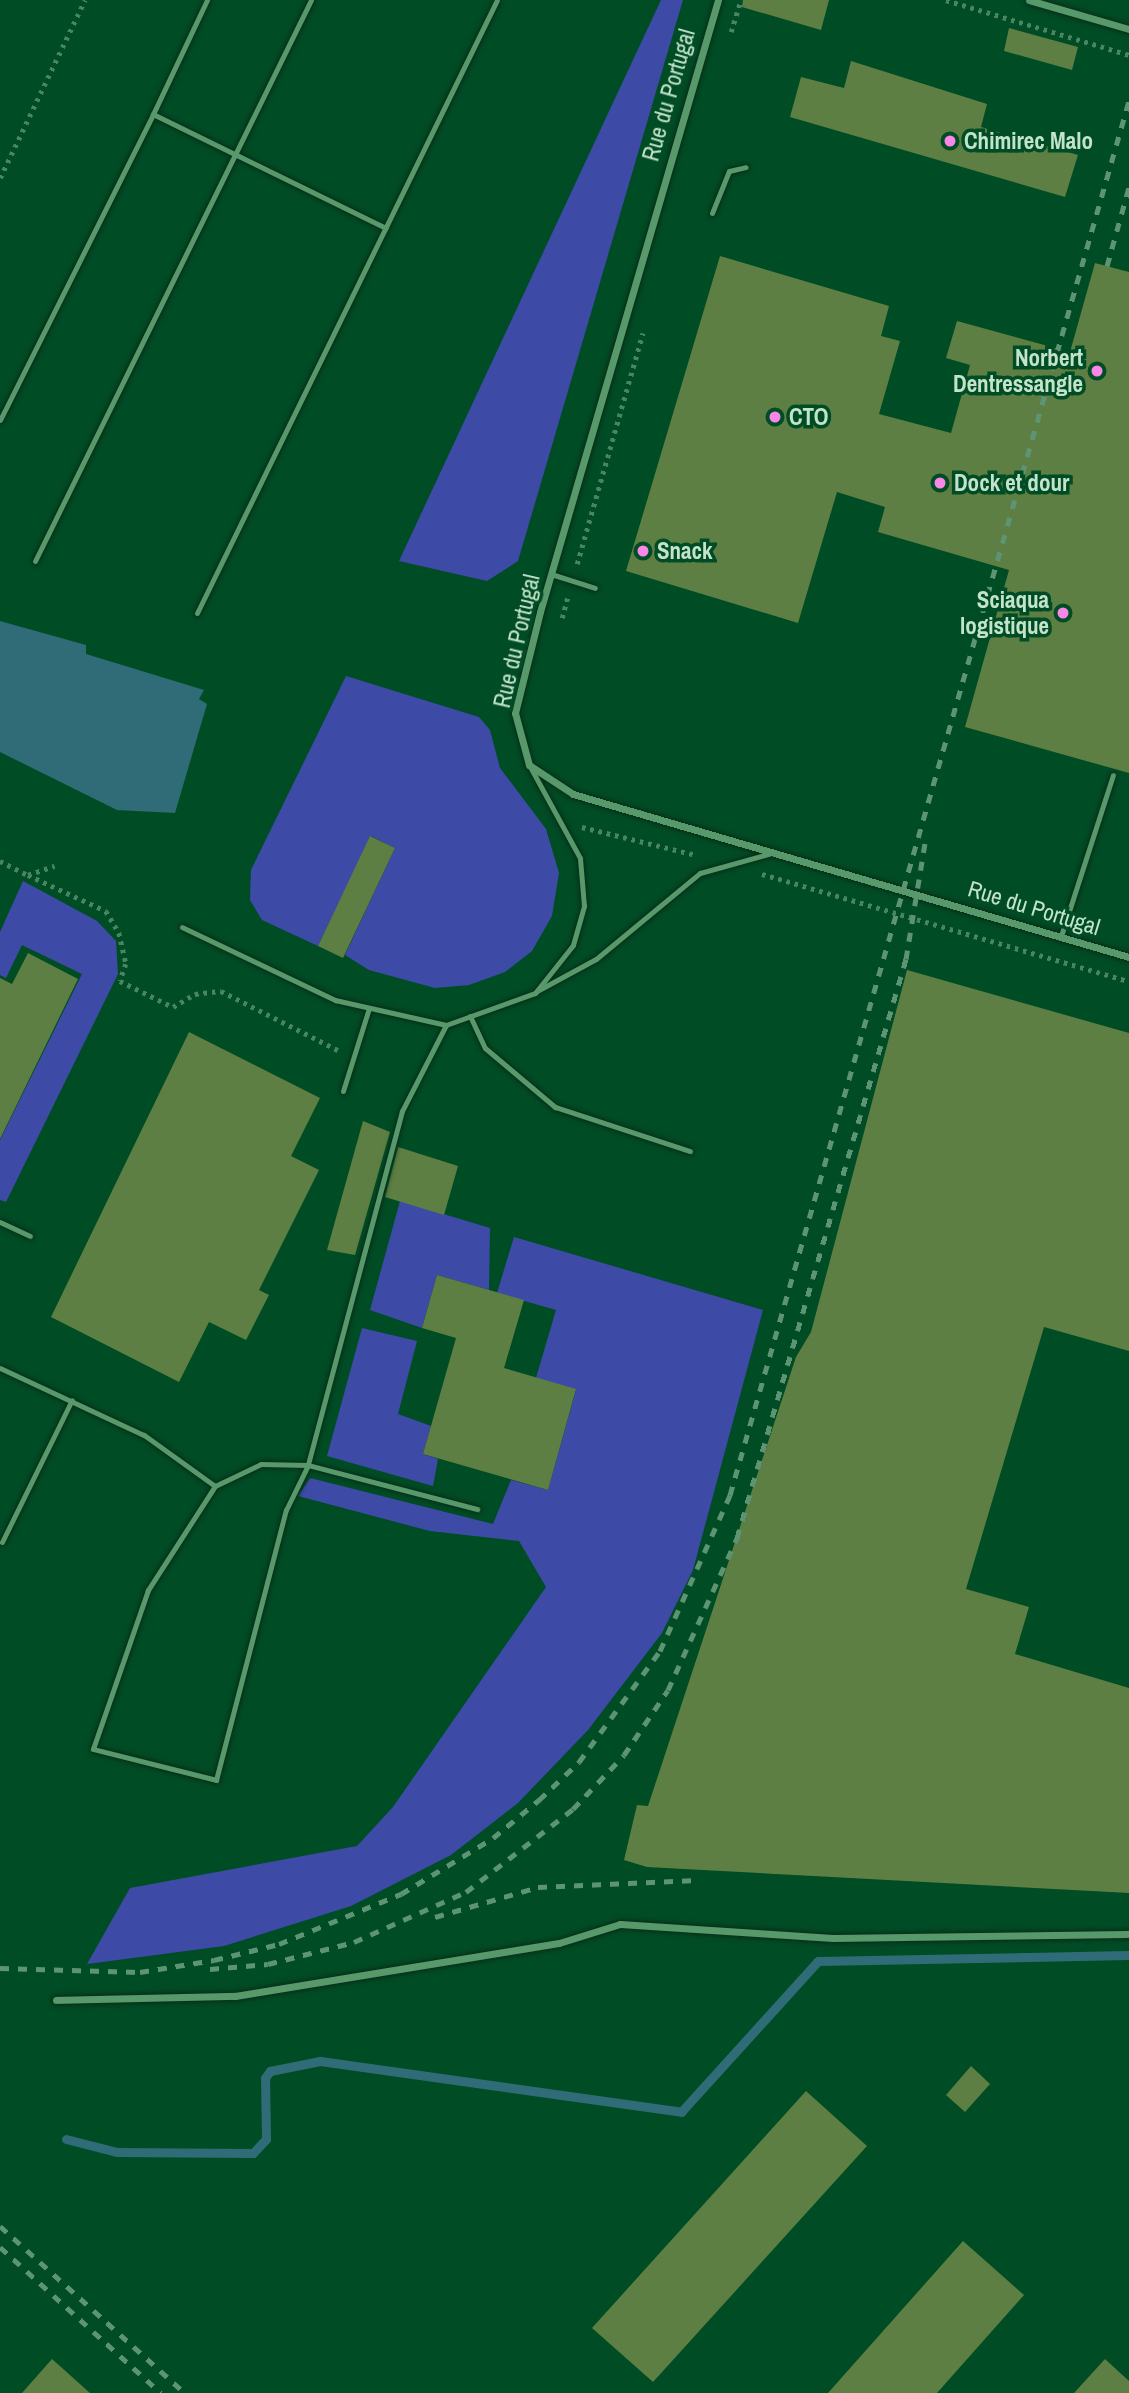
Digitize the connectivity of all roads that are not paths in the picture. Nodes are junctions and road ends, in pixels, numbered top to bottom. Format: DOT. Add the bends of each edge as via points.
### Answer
graph roads {
  1 [pos="207,0"];
  2 [pos="311,0"];
  3 [pos="497,0"];
  4 [pos="718,0"];
  5 [pos="1029,0"];
  6 [pos="1129,29"];
  7 [pos="153,114"];
  8 [pos="236,154"];
  9 [pos="746,167"];
  10 [pos="712,213"];
  11 [pos="386,228"];
  12 [pos="0,420"];
  13 [pos="35,561"];
  14 [pos="551,574"];
  15 [pos="596,588"];
  16 [pos="197,612"];
  17 [pos="529,765"];
  18 [pos="1113,775"];
  19 [pos="779,851"];
  20 [pos="182,927"];
  21 [pos="1061,936"];
  22 [pos="1129,957"];
  23 [pos="535,993"];
  24 [pos="369,1008"];
  25 [pos="470,1016"];
  26 [pos="446,1025"];
  27 [pos="343,1091"];
  28 [pos="690,1151"];
  29 [pos="0,1222"];
  30 [pos="30,1236"];
  31 [pos="0,1368"];
  32 [pos="72,1400"];
  33 [pos="308,1465"];
  34 [pos="215,1486"];
  35 [pos="477,1509"];
  36 [pos="2,1542"];
  37 [pos="1129,1934"];
  38 [pos="56,2000"];
  1 -- 7 [label="lane"];
  2 -- 8 [label="lane"];
  3 -- 11 [label="lane"];
  4 -- 14 [label="street, Rue du Portugal"];
  5 -- 6 [label="street"];
  7 -- 8 [label="lane"];
  7 -- 12 [label="lane"];
  8 -- 11 [label="lane"];
  8 -- 13 [label="lane"];
  9 -- 10 [label="lane" via="729,171"];
  11 -- 16 [label="lane"];
  14 -- 15 [label="lane"];
  14 -- 17 [label="street, Rue du Portugal" via="515,713"];
  17 -- 19 [label="street, Rue du Portugal" via="572,794"];
  17 -- 23 [label="lane" via="580,858 584,906 573,945"];
  18 -- 21 [label="lane"];
  19 -- 21 [label="street, Rue du Portugal"];
  19 -- 23 [label="lane" via="700,873 596,959"];
  20 -- 24 [label="lane" via="335,1000"];
  21 -- 22 [label="street, Rue du Portugal"];
  23 -- 25 [label="lane"];
  24 -- 26 [label="lane"];
  24 -- 27 [label="lane"];
  25 -- 26 [label="lane"];
  25 -- 28 [label="lane" via="485,1048 555,1107"];
  26 -- 33 [label="lane" via="402,1111"];
  29 -- 30 [label="lane"];
  31 -- 32 [label="lane"];
  32 -- 34 [label="lane" via="144,1435"];
  32 -- 36 [label="lane"];
  33 -- 34 [label="lane" via="261,1464"];
  33 -- 34 [label="lane" via="286,1510 216,1780 93,1749 148,1590"];
  33 -- 35 [label="lane"];
  37 -- 38 [label="street" via="832,1938 620,1924 559,1943 235,1996"];
}
